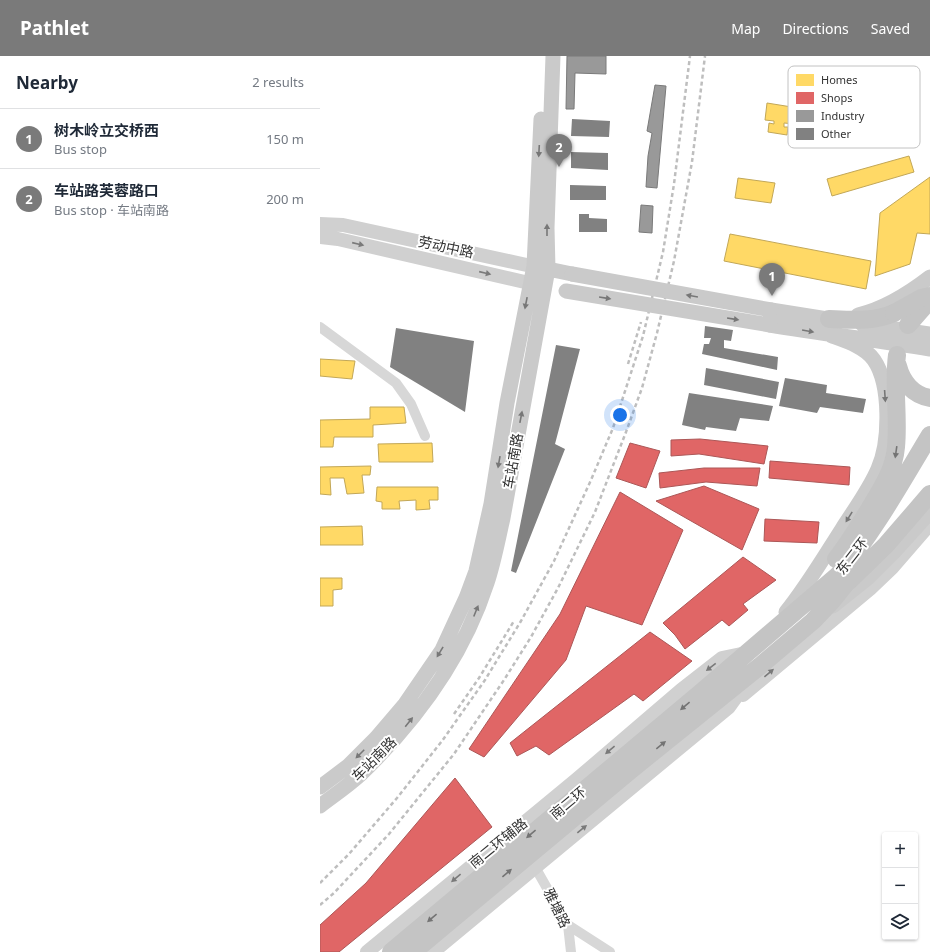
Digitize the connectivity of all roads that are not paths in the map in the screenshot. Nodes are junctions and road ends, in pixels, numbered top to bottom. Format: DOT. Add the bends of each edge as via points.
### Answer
graph roads {
  1 [pos="543,56"];
  2 [pos="553,56"];
  3 [pos="320,224"];
  4 [pos="320,237"];
  5 [pos="541,268"];
  6 [pos="930,277"];
  7 [pos="537,285"];
  8 [pos="922,293"];
  9 [pos="930,300"];
  10 [pos="930,316"];
  11 [pos="770,318"];
  12 [pos="908,326"];
  13 [pos="320,327"];
  14 [pos="831,327"];
  15 [pos="930,334"];
  16 [pos="926,350"];
  17 [pos="930,398"];
  18 [pos="930,435"];
  19 [pos="425,436"];
  20 [pos="930,454"];
  21 [pos="930,494"];
  22 [pos="930,512"];
  23 [pos="930,524"];
  24 [pos="846,584"];
  25 [pos="798,610"];
  26 [pos="813,621"];
  27 [pos="766,636"];
  28 [pos="746,653"];
  29 [pos="760,666"];
  30 [pos="729,707"];
  31 [pos="320,788"];
  32 [pos="320,806"];
  33 [pos="535,867"];
  34 [pos="568,925"];
  35 [pos="367,952"];
  36 [pos="391,952"];
  37 [pos="413,952"];
  38 [pos="432,952"];
  39 [pos="571,952"];
  40 [pos="610,952"];
  1 -- 5 [label="main road, 车站南路, one-way"];
  5 -- 2 [label="main road, 车站南路, one-way" via="547,228"];
  3 -- 5 [label="main road, 劳动中路" via="343,226"];
  4 -- 7 [label="main road, 劳动中路, one-way" via="353,242"];
  5 -- 7 [label="main road, 车站南路"];
  11 -- 5 [label="main road, 劳动中路, one-way, bridge"];
  6 -- 8 [label="main road"];
  7 -- 11 [label="main road, 劳动中路, one-way, bridge"];
  7 -- 31 [label="main road, 车站南路, one-way" via="519,341 484,539 476,571 455,625 442,650 405,704 348,766"];
  32 -- 7 [label="main road, 车站南路, one-way" via="360,775 403,730 439,682 465,637 496,552 534,344"];
  8 -- 14 [label="main road"];
  8 -- 14 [label="highway, bridge" via="921,298 878,319"];
  9 -- 12 [label="highway"];
  10 -- 12 [label="main road"];
  11 -- 14 [label="main road"];
  13 -- 19 [label="street" via="396,383 411,404"];
  14 -- 15 [label="main road"];
  14 -- 16 [label="main road"];
  14 -- 27 [label="main road, one-way" via="873,359 882,379 885,391 885,438 882,455 878,469 865,492 808,583"];
  17 -- 25 [label="highway, one-way" via="915,392 906,384 900,374 897,355 897,445 891,471 848,543"];
  18 -- 25 [label="highway, 东二环" via="883,514 852,558 838,575"];
  20 -- 24 [label="highway, 东二环" via="884,531"];
  21 -- 24 [label="highway" via="886,545"];
  22 -- 26 [label="main road" via="868,578"];
  30 -- 23 [label="main road, one-way" via="870,589"];
  24 -- 26 [label="highway, 东二环"];
  25 -- 27 [label="highway, 东二环"];
  26 -- 29 [label="highway, 东二环"];
  27 -- 28 [label="highway, 东二环"];
  28 -- 35 [label="main road, 南二环辅路, one-way" via="722,658 681,690"];
  28 -- 36 [label="highway, 南二环, one-way"];
  29 -- 30 [label="main road"];
  37 -- 29 [label="highway, 南二环, one-way"];
  33 -- 30 [label="main road, one-way"];
  33 -- 34 [label="street, 雅塘路"];
  33 -- 38 [label="main road"];
  34 -- 39 [label="street, 雅塘路"];
  34 -- 40 [label="street"];
}
